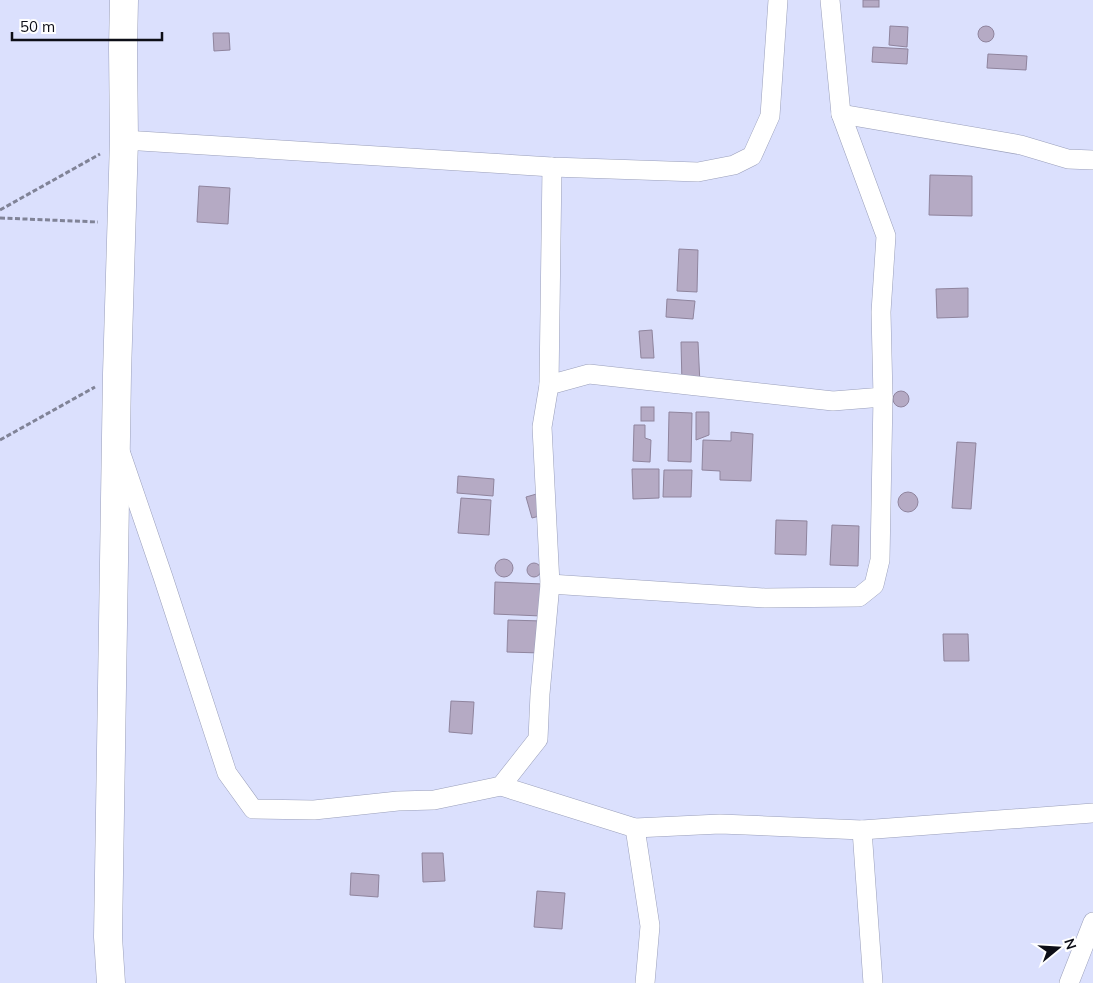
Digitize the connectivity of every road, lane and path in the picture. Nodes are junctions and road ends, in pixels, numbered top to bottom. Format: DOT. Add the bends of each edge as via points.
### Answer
graph roads {
  1 [pos="124,0"];
  2 [pos="778,0"];
  3 [pos="830,0"];
  4 [pos="841,114"];
  5 [pos="124,140"];
  6 [pos="1093,160"];
  7 [pos="552,167"];
  8 [pos="0,210"];
  9 [pos="0,218"];
  10 [pos="122,222"];
  11 [pos="117,374"];
  12 [pos="549,385"];
  13 [pos="883,397"];
  14 [pos="116,439"];
  15 [pos="0,440"];
  16 [pos="550,584"];
  17 [pos="501,786"];
  18 [pos="1093,813"];
  19 [pos="635,828"];
  20 [pos="862,830"];
  21 [pos="1093,922"];
  22 [pos="111,983"];
  23 [pos="645,983"];
  24 [pos="873,983"];
  25 [pos="1069,983"];
  1 -- 5 [label="main road"];
  2 -- 7 [label="street" via="770,116 752,156 734,165 698,172"];
  3 -- 4 [label="street"];
  4 -- 6 [label="street" via="1021,145 1068,159"];
  4 -- 13 [label="street" via="886,236 881,312"];
  5 -- 7 [label="street"];
  5 -- 8 [label="path"];
  5 -- 10 [label="main road"];
  7 -- 12 [label="street"];
  9 -- 10 [label="path"];
  10 -- 11 [label="main road"];
  11 -- 14 [label="main road"];
  11 -- 15 [label="path"];
  12 -- 13 [label="street" via="589,374 833,401"];
  12 -- 16 [label="street" via="542,427"];
  13 -- 16 [label="street" via="880,560 874,585 859,597 765,598"];
  14 -- 17 [label="street" via="227,773 253,809 314,810 434,800"];
  14 -- 22 [label="main road" via="108,937"];
  16 -- 17 [label="street" via="538,739"];
  17 -- 19 [label="street"];
  18 -- 20 [label="street"];
  19 -- 20 [label="street" via="720,824"];
  19 -- 23 [label="street" via="650,926"];
  20 -- 24 [label="street"];
  21 -- 25 [label="street"];
}
